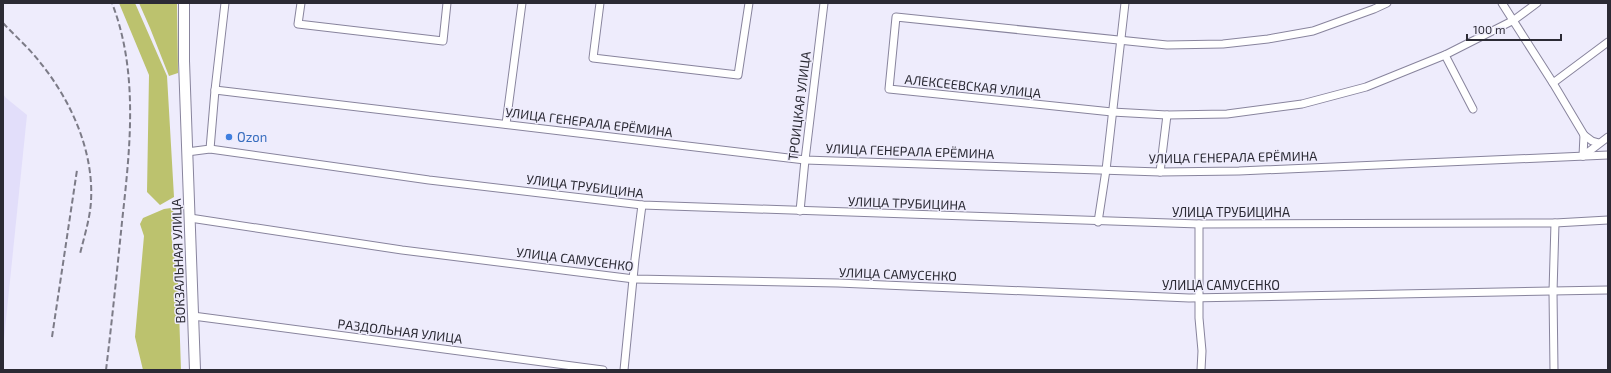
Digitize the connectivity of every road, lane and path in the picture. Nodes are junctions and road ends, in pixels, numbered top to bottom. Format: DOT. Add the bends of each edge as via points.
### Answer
graph roads {
  1 [pos="184,3"];
  2 [pos="225,3"];
  3 [pos="301,3"];
  4 [pos="447,3"];
  5 [pos="522,3"];
  6 [pos="600,3"];
  7 [pos="749,3"];
  8 [pos="824,3"];
  9 [pos="1125,3"];
  10 [pos="1387,3"];
  11 [pos="1502,3"];
  12 [pos="1537,3"];
  13 [pos="1514,20"];
  14 [pos="1120,41"];
  15 [pos="1608,42"];
  16 [pos="1445,56"];
  17 [pos="1553,83"];
  18 [pos="215,90"];
  19 [pos="1473,109"];
  20 [pos="1112,112"];
  21 [pos="1167,115"];
  22 [pos="506,124"];
  23 [pos="1584,135"];
  24 [pos="1608,137"];
  25 [pos="1599,143"];
  26 [pos="210,149"];
  27 [pos="187,152"];
  28 [pos="1608,155"];
  29 [pos="1583,156"];
  30 [pos="805,160"];
  31 [pos="1106,170"];
  32 [pos="1160,172"];
  33 [pos="642,205"];
  34 [pos="800,211"];
  35 [pos="190,218"];
  36 [pos="1608,220"];
  37 [pos="1098,222"];
  38 [pos="1555,223"];
  39 [pos="1199,224"];
  40 [pos="634,279"];
  41 [pos="1608,290"];
  42 [pos="1553,292"];
  43 [pos="1200,298"];
  44 [pos="193,316"];
  45 [pos="195,370"];
  46 [pos="603,370"];
  47 [pos="624,370"];
  48 [pos="1201,370"];
  49 [pos="1554,370"];
  1 -- 27 [label="main road, ВОКЗАЛЬНАЯ УЛИЦА"];
  2 -- 18 [label="street"];
  3 -- 4 [label="street" via="298,24 443,41"];
  5 -- 22 [label="street"];
  6 -- 7 [label="street" via="594,58 738,75"];
  8 -- 30 [label="street, ТРОИЦКАЯ УЛИЦА"];
  9 -- 14 [label="street"];
  10 -- 14 [label="street" via="1313,31 1268,39 1167,46"];
  11 -- 13 [label="street"];
  12 -- 13 [label="street"];
  13 -- 16 [label="street"];
  13 -- 17 [label="street"];
  14 -- 20 [label="street"];
  14 -- 20 [label="street, АЛЕКСЕЕВСКАЯ УЛИЦА" via="896,17 889,89"];
  15 -- 17 [label="street"];
  16 -- 19 [label="street"];
  16 -- 21 [label="street" via="1366,87 1302,104 1226,114"];
  17 -- 23 [label="street"];
  18 -- 22 [label="street, УЛИЦА ГЕНЕРАЛА ЕРЁМИНА"];
  18 -- 26 [label="street"];
  20 -- 21 [label="street"];
  20 -- 31 [label="street"];
  21 -- 32 [label="street"];
  22 -- 30 [label="street, УЛИЦА ГЕНЕРАЛА ЕРЁМИНА"];
  23 -- 25 [label="street"];
  23 -- 29 [label="street"];
  24 -- 25 [label="street"];
  25 -- 29 [label="street"];
  26 -- 27 [label="street"];
  26 -- 33 [label="street, УЛИЦА ТРУБИЦИНА" via="429,180"];
  27 -- 35 [label="main road, ВОКЗАЛЬНАЯ УЛИЦА"];
  28 -- 29 [label="street, УЛИЦА ГЕНЕРАЛА ЕРЁМИНА"];
  29 -- 32 [label="street, УЛИЦА ГЕНЕРАЛА ЕРЁМИНА"];
  30 -- 31 [label="street, УЛИЦА ГЕНЕРАЛА ЕРЁМИНА"];
  30 -- 34 [label="street, ТРОИЦКАЯ УЛИЦА"];
  31 -- 32 [label="street, УЛИЦА ГЕНЕРАЛА ЕРЁМИНА"];
  31 -- 37 [label="street"];
  33 -- 34 [label="street, УЛИЦА ТРУБИЦИНА"];
  33 -- 40 [label="street"];
  34 -- 37 [label="street, УЛИЦА ТРУБИЦИНА"];
  35 -- 40 [label="street, УЛИЦА САМУСЕНКО" via="402,250"];
  35 -- 44 [label="main road, ВОКЗАЛЬНАЯ УЛИЦА"];
  36 -- 38 [label="street, УЛИЦА ТРУБИЦИНА"];
  37 -- 39 [label="street, УЛИЦА ТРУБИЦИНА"];
  38 -- 39 [label="street, УЛИЦА ТРУБИЦИНА"];
  38 -- 42 [label="street"];
  39 -- 43 [label="street"];
  40 -- 43 [label="street, УЛИЦА САМУСЕНКО"];
  40 -- 47 [label="street"];
  41 -- 42 [label="street, УЛИЦА САМУСЕНКО"];
  42 -- 43 [label="street, УЛИЦА САМУСЕНКО"];
  42 -- 49 [label="street"];
  43 -- 48 [label="street"];
  44 -- 45 [label="main road, ВОКЗАЛЬНАЯ УЛИЦА"];
  44 -- 46 [label="street, РАЗДОЛЬНАЯ УЛИЦА"];
}
